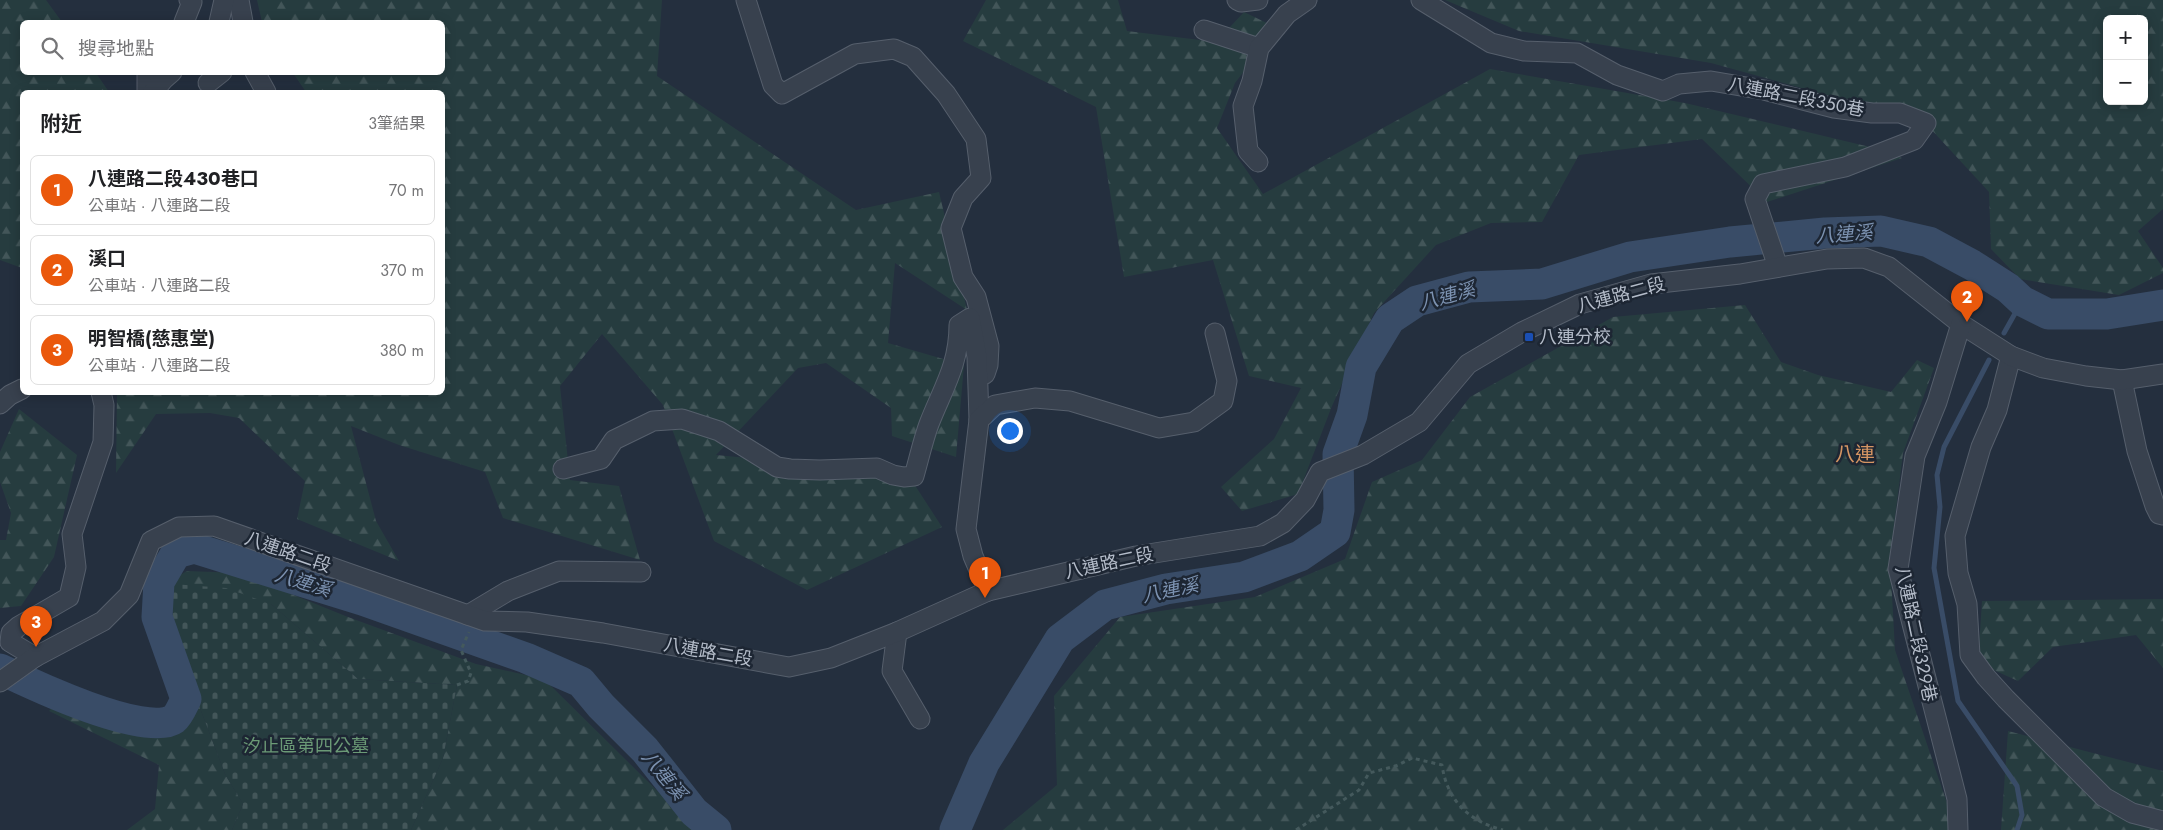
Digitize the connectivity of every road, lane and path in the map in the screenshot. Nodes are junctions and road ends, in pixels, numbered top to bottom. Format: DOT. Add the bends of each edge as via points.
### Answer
graph roads {
  1 [pos="189,0"];
  2 [pos="224,0"];
  3 [pos="239,0"];
  4 [pos="746,0"];
  5 [pos="1237,0"];
  6 [pos="1258,0"];
  7 [pos="1307,0"];
  8 [pos="1421,0"];
  9 [pos="185,20"];
  10 [pos="219,20"];
  11 [pos="243,20"];
  12 [pos="1204,30"];
  13 [pos="1258,48"];
  14 [pos="147,75"];
  15 [pos="169,75"];
  16 [pos="257,75"];
  17 [pos="146,90"];
  18 [pos="154,90"];
  19 [pos="265,90"];
  20 [pos="1258,162"];
  21 [pos="1778,267"];
  22 [pos="1961,324"];
  23 [pos="1215,333"];
  24 [pos="2011,356"];
  25 [pos="2163,374"];
  26 [pos="2122,380"];
  27 [pos="20,390"];
  28 [pos="978,394"];
  29 [pos="102,395"];
  30 [pos="0,404"];
  31 [pos="979,420"];
  32 [pos="563,469"];
  33 [pos="2163,516"];
  34 [pos="641,572"];
  35 [pos="988,591"];
  36 [pos="469,621"];
  37 [pos="897,632"];
  38 [pos="31,659"];
  39 [pos="0,682"];
  40 [pos="457,685"];
  41 [pos="920,719"];
  42 [pos="2163,821"];
  43 [pos="1296,830"];
  44 [pos="1503,830"];
  45 [pos="1958,830"];
  1 -- 9 [label="street" via="192,2"];
  2 -- 10 [label="street"];
  3 -- 11 [label="street"];
  4 -- 28 [label="street" via="773,85 782,94 855,54 894,49 913,57 946,94 976,139 981,178 963,198 951,228 963,277 976,297 990,346 988,365"];
  5 -- 6 [label="street"];
  7 -- 13 [label="street" via="1287,14"];
  8 -- 21 [label="street, 八連路二段350巷" via="1490,43 1524,51 1577,53 1617,75 1663,91 1679,84 1712,81 1834,108 1872,113 1900,112 1926,123 1914,140 1845,167 1763,184 1755,199"];
  12 -- 13 [label="street"];
  13 -- 20 [label="street" via="1252,81 1242,106 1248,152"];
  14 -- 17 [label="street"];
  15 -- 18 [label="street"];
  16 -- 19 [label="street"];
  21 -- 22 [label="street, 八連路二段" via="1827,259 1864,258 1889,267"];
  21 -- 35 [label="street, 八連路二段" via="1651,284 1580,304 1522,332 1468,364 1420,422 1363,455 1320,472 1305,500 1283,523 1260,536 1136,556"];
  22 -- 24 [label="street, 八連路二段"];
  22 -- 45 [label="street, 八連路二段329巷" via="1937,402 1915,456 1898,569 1957,799"];
  23 -- 31 [label="street" via="1227,381 1223,401 1194,422 1159,428 1070,401 1035,398 995,405"];
  24 -- 26 [label="street, 八連路二段" via="2043,368"];
  24 -- 42 [label="street" via="1997,410 1981,447 1955,536 1958,573 1967,604 1970,655 2006,700 2104,797 2132,813"];
  25 -- 26 [label="street, 八連路二段"];
  26 -- 33 [label="street" via="2137,451 2155,506"];
  27 -- 30 [label="street"];
  28 -- 31 [label="street"];
  28 -- 32 [label="street" via="977,357 970,318 959,324 952,373 929,426 914,476 893,476 877,468 820,470 777,467 719,431 682,419 653,421 614,440 601,458"];
  29 -- 38 [label="street" via="103,442 72,534 76,567 69,597 11,633 10,642"];
  31 -- 35 [label="street" via="966,529"];
  34 -- 36 [label="street" via="559,572 508,590"];
  35 -- 37 [label="street, 八連路二段"];
  36 -- 37 [label="street, 八連路二段" via="528,622 789,667 831,658"];
  36 -- 38 [label="street, 八連路二段" via="214,526 179,527 151,541 129,595 103,621"];
  36 -- 40 [label="path" via="461,650 471,673 468,681"];
  37 -- 41 [label="street" via="892,671"];
  38 -- 39 [label="street, 八連路二段"];
  43 -- 44 [label="path" via="1359,790 1369,773 1412,758 1442,765 1449,792 1470,816"];
}
